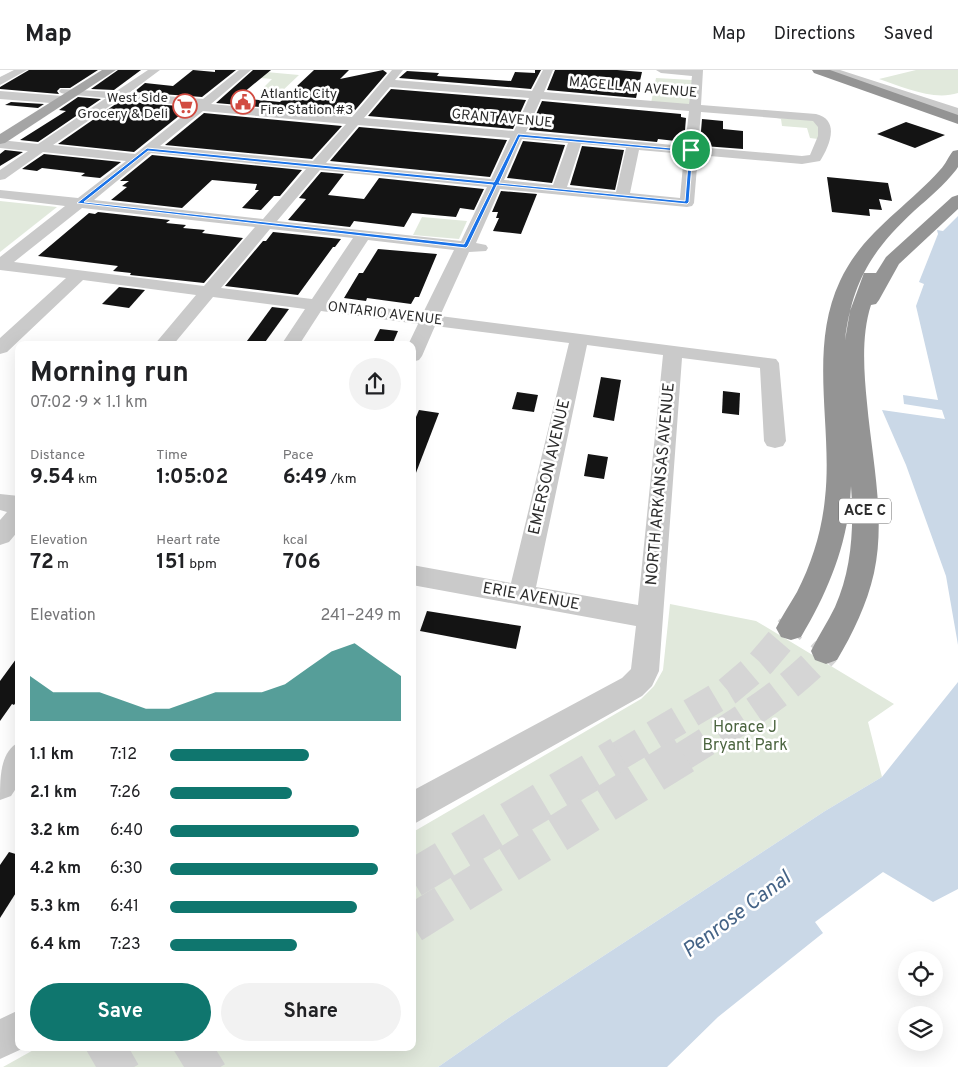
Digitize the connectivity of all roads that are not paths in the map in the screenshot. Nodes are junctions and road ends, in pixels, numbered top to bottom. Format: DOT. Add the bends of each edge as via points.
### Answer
graph roads {
  1 [pos="22,70"];
  2 [pos="99,70"];
  3 [pos="110,70"];
  4 [pos="155,70"];
  5 [pos="246,70"];
  6 [pos="398,70"];
  7 [pos="548,70"];
  8 [pos="661,70"];
  9 [pos="818,70"];
  10 [pos="698,71"];
  11 [pos="834,72"];
  12 [pos="0,82"];
  13 [pos="388,83"];
  14 [pos="0,94"];
  15 [pos="64,95"];
  16 [pos="118,95"];
  17 [pos="537,96"];
  18 [pos="955,97"];
  19 [pos="202,105"];
  20 [pos="696,108"];
  21 [pos="958,112"];
  22 [pos="958,120"];
  23 [pos="355,121"];
  24 [pos="0,131"];
  25 [pos="518,135"];
  26 [pos="0,140"];
  27 [pos="576,140"];
  28 [pos="0,144"];
  29 [pos="633,145"];
  30 [pos="40,148"];
  31 [pos="691,150"];
  32 [pos="142,154"];
  33 [pos="958,154"];
  34 [pos="802,160"];
  35 [pos="316,166"];
  36 [pos="0,176"];
  37 [pos="958,180"];
  38 [pos="496,184"];
  39 [pos="560,190"];
  40 [pos="0,194"];
  41 [pos="622,196"];
  42 [pos="958,200"];
  43 [pos="80,203"];
  44 [pos="267,224"];
  45 [pos="363,235"];
  46 [pos="473,247"];
  47 [pos="0,265"];
  48 [pos="79,275"];
  49 [pos="209,291"];
  50 [pos="316,305"];
  51 [pos="858,315"];
  52 [pos="429,320"];
  53 [pos="579,338"];
  54 [pos="166,341"];
  55 [pos="293,341"];
  56 [pos="0,348"];
  57 [pos="416,348"];
  58 [pos="672,350"];
  59 [pos="775,441"];
  60 [pos="0,502"];
  61 [pos="15,504"];
  62 [pos="15,519"];
  63 [pos="0,536"];
  64 [pos="416,577"];
  65 [pos="521,595"];
  66 [pos="650,618"];
  67 [pos="791,628"];
  68 [pos="826,651"];
  69 [pos="15,762"];
  70 [pos="0,785"];
  71 [pos="416,807"];
  72 [pos="15,1031"];
  73 [pos="0,1040"];
  1 -- 12 [label="street"];
  2 -- 15 [label="main road"];
  3 -- 15 [label="main road"];
  4 -- 16 [label="street"];
  5 -- 19 [label="street"];
  6 -- 13 [label="street"];
  7 -- 17 [label="street"];
  8 -- 10 [label="street"];
  9 -- 22 [label="highway"];
  10 -- 20 [label="street"];
  11 -- 18 [label="highway" via="923,96"];
  11 -- 21 [label="street"];
  13 -- 17 [label="street, MAGELLAN AVENUE"];
  13 -- 23 [label="street"];
  14 -- 15 [label="street, GRANT AVENUE"];
  15 -- 16 [label="street, GRANT AVENUE"];
  15 -- 24 [label="main road"];
  15 -- 26 [label="main road"];
  16 -- 19 [label="street, GRANT AVENUE"];
  16 -- 30 [label="street"];
  17 -- 20 [label="street, MAGELLAN AVENUE"];
  17 -- 25 [label="street"];
  19 -- 23 [label="street, GRANT AVENUE"];
  19 -- 32 [label="street"];
  20 -- 31 [label="street"];
  20 -- 34 [label="street, MAGELLAN AVENUE" via="816,118 826,128 822,142 815,158"];
  23 -- 25 [label="street, GRANT AVENUE"];
  23 -- 35 [label="street"];
  25 -- 27 [label="street, GRANT AVENUE"];
  25 -- 38 [label="street"];
  27 -- 29 [label="street, GRANT AVENUE"];
  27 -- 39 [label="street"];
  28 -- 30 [label="street"];
  29 -- 31 [label="street, GRANT AVENUE"];
  29 -- 41 [label="street"];
  30 -- 32 [label="street"];
  30 -- 36 [label="street"];
  31 -- 34 [label="street, GRANT AVENUE"];
  31 -- 41 [label="street" via="687,202"];
  32 -- 35 [label="street"];
  32 -- 43 [label="street"];
  33 -- 67 [label="highway, ACE C" via="944,176 869,246 843,297 837,320 834,360 839,480 835,521 823,565 804,608"];
  35 -- 38 [label="street"];
  35 -- 44 [label="street"];
  37 -- 51 [label="highway, ACE C" via="890,245 868,283"];
  38 -- 39 [label="street"];
  38 -- 46 [label="street"];
  39 -- 41 [label="street"];
  40 -- 43 [label="street"];
  42 -- 51 [label="highway" via="892,261"];
  43 -- 44 [label="street"];
  43 -- 47 [label="street"];
  44 -- 45 [label="street"];
  44 -- 49 [label="street"];
  45 -- 46 [label="street"];
  45 -- 50 [label="street"];
  46 -- 52 [label="street" via="461,252"];
  47 -- 48 [label="street, ONTARIO AVENUE"];
  48 -- 49 [label="street, ONTARIO AVENUE"];
  48 -- 56 [label="street"];
  49 -- 50 [label="street, ONTARIO AVENUE"];
  49 -- 54 [label="street"];
  50 -- 52 [label="street, ONTARIO AVENUE"];
  50 -- 55 [label="street"];
  51 -- 68 [label="highway, ACE C" via="854,370 864,495 863,561 850,607"];
  52 -- 53 [label="street, ONTARIO AVENUE"];
  52 -- 57 [label="street"];
  53 -- 58 [label="street, ONTARIO AVENUE"];
  53 -- 65 [label="street, EMERSON AVENUE"];
  58 -- 59 [label="street, ONTARIO AVENUE" via="769,363"];
  58 -- 66 [label="street, NORTH ARKANSAS AVENUE"];
  60 -- 61 [label="street"];
  62 -- 63 [label="street"];
  64 -- 65 [label="street, ERIE AVENUE"];
  65 -- 66 [label="street, ERIE AVENUE"];
  66 -- 71 [label="street, NORTH ARKANSAS AVENUE" via="645,671 638,682"];
  69 -- 70 [label="street"];
  72 -- 73 [label="street"];
}
